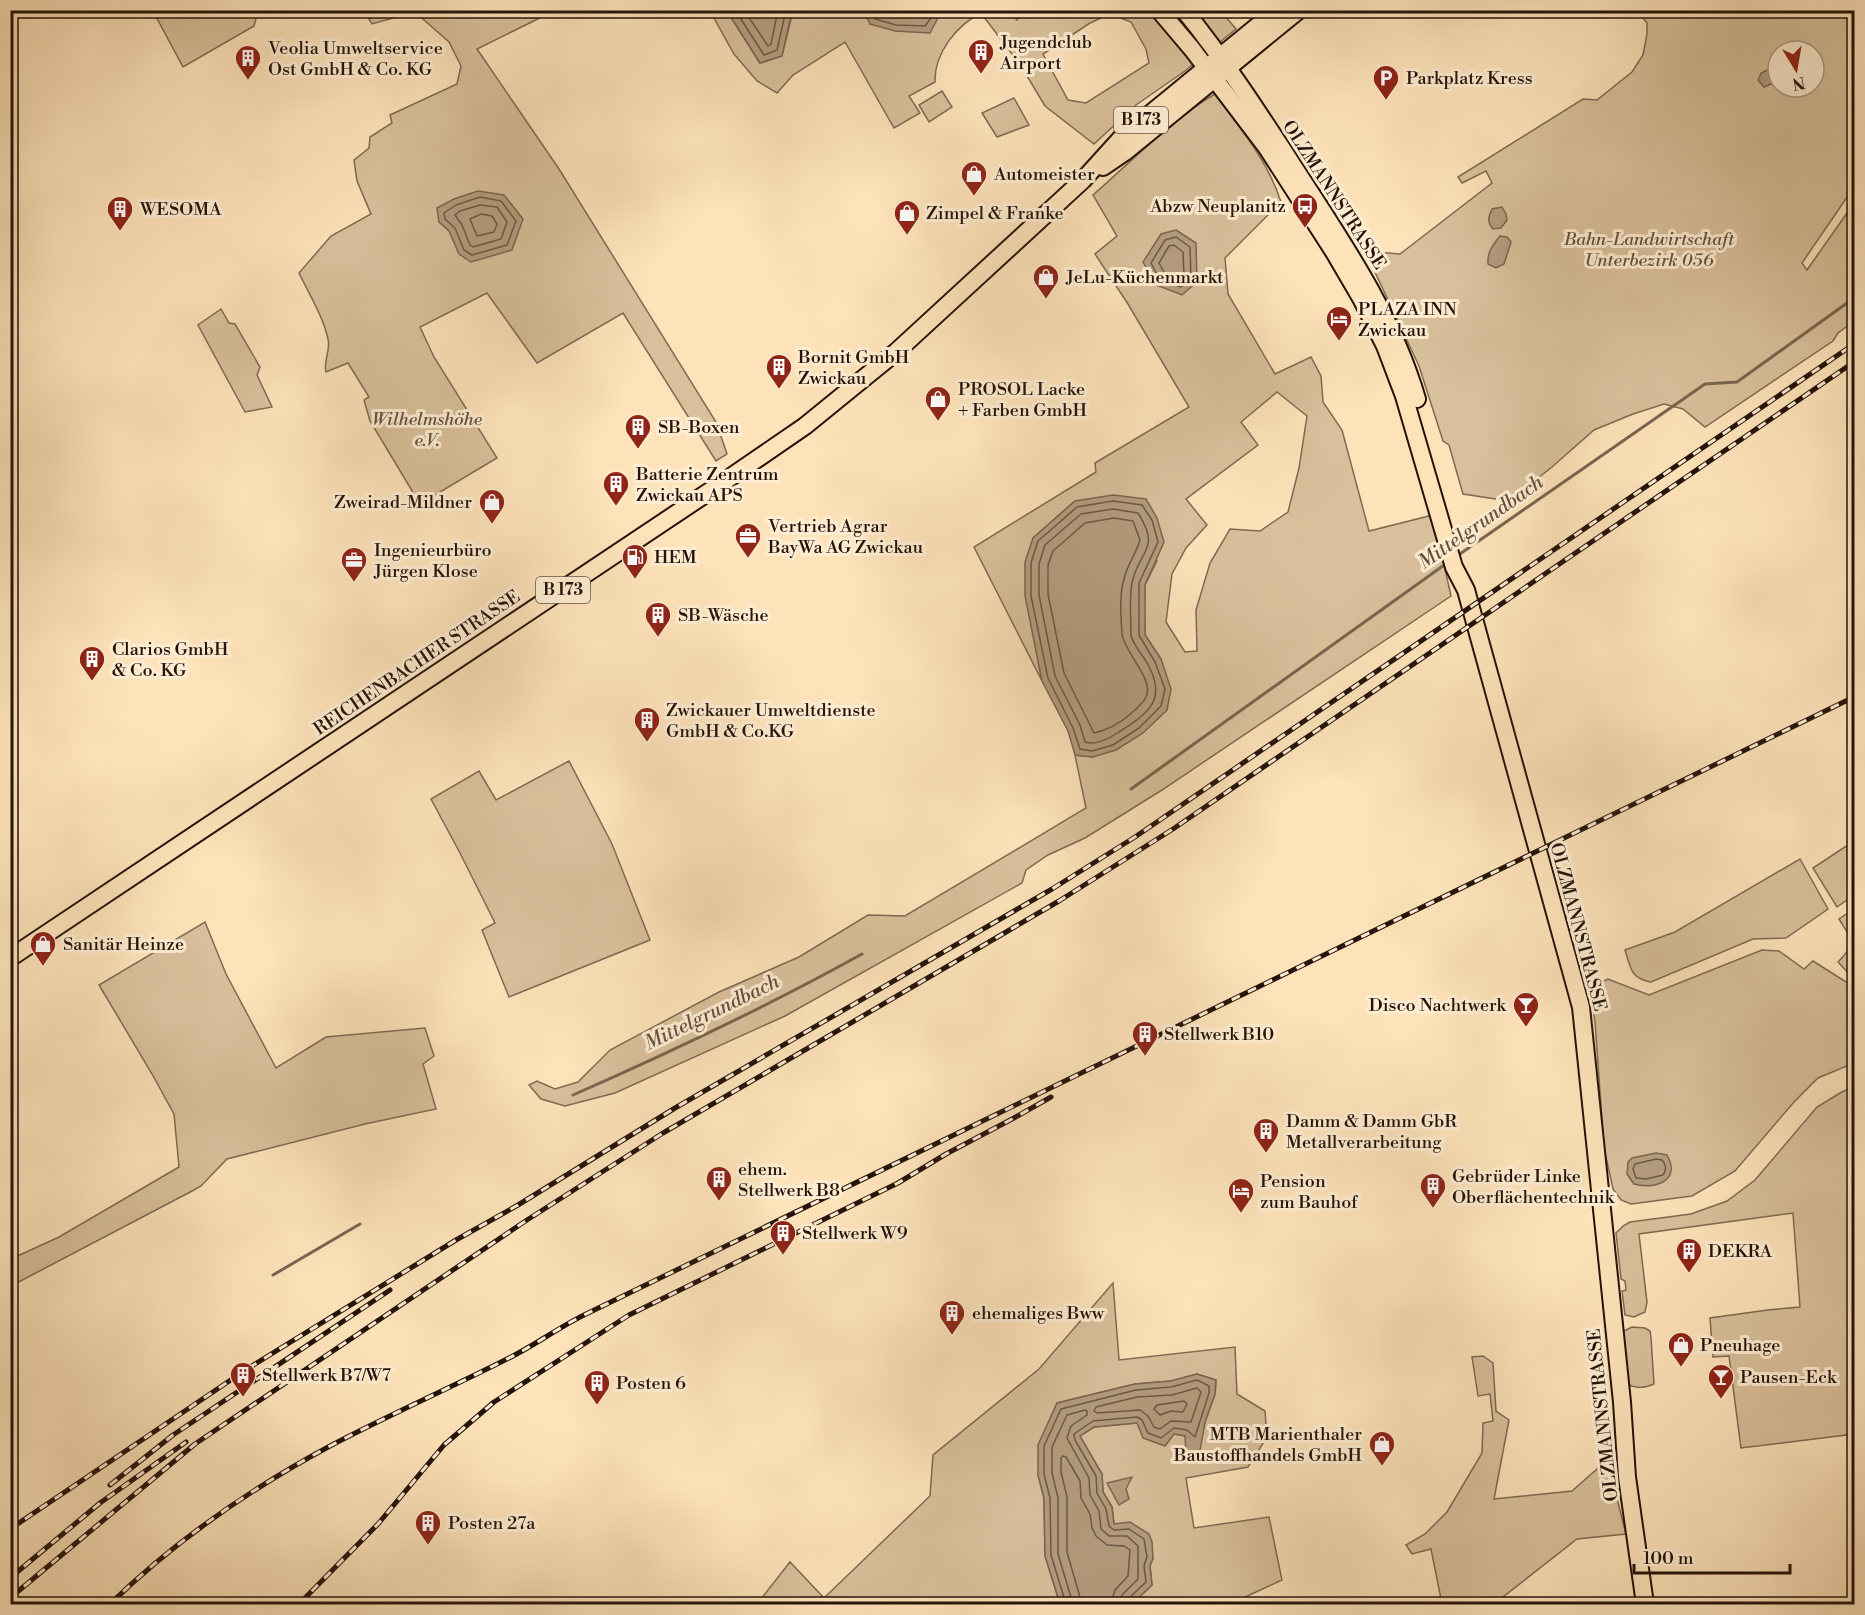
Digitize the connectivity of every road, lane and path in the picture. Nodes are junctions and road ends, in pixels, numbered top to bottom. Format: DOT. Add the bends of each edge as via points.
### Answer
graph roads {
  1 [pos="1159,10"];
  2 [pos="1184,10"];
  3 [pos="1277,10"];
  4 [pos="1299,10"];
  5 [pos="1217,68"];
  6 [pos="10,958"];
  7 [pos="1645,1605"];
  1 -- 5 [label="main road"];
  2 -- 5 [label="main road"];
  3 -- 5 [label="main road, REICHENBACHER STRASSE / B 173"];
  4 -- 5 [label="main road, REICHENBACHER STRASSE / B 173"];
  5 -- 6 [label="main road, REICHENBACHER STRASSE / B 173" via="1122,137 1083,180 920,331 805,426"];
  5 -- 7 [label="main road, OLZMANNSTRASSE" via="1345,244 1373,292 1407,367 1581,1007 1627,1477"];
}
